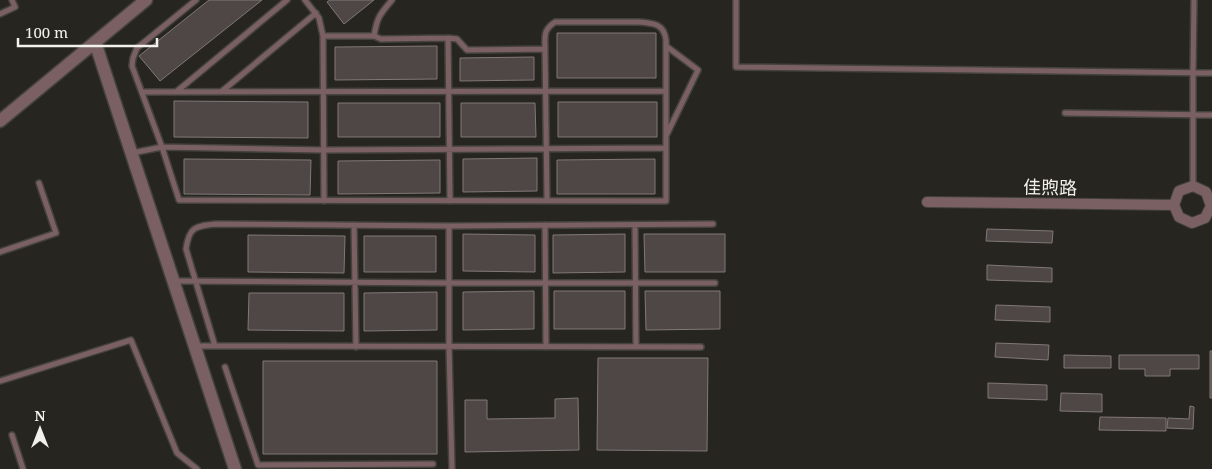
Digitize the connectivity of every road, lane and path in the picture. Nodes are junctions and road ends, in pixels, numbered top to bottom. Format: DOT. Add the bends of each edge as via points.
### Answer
graph roads {
  1 [pos="12,0"];
  2 [pos="146,0"];
  3 [pos="196,0"];
  4 [pos="287,0"];
  5 [pos="305,0"];
  6 [pos="392,0"];
  7 [pos="736,0"];
  8 [pos="1194,0"];
  9 [pos="316,13"];
  10 [pos="0,14"];
  11 [pos="323,36"];
  12 [pos="374,36"];
  13 [pos="448,38"];
  14 [pos="95,42"];
  15 [pos="666,46"];
  16 [pos="545,49"];
  17 [pos="1193,72"];
  18 [pos="1212,73"];
  19 [pos="666,91"];
  20 [pos="142,92"];
  21 [pos="176,92"];
  22 [pos="221,92"];
  23 [pos="323,92"];
  24 [pos="449,92"];
  25 [pos="546,92"];
  26 [pos="1065,113"];
  27 [pos="1193,114"];
  28 [pos="1212,115"];
  29 [pos="0,121"];
  30 [pos="666,137"];
  31 [pos="162,147"];
  32 [pos="666,148"];
  33 [pos="450,149"];
  34 [pos="547,149"];
  35 [pos="323,150"];
  36 [pos="132,154"];
  37 [pos="39,183"];
  38 [pos="1193,186"];
  39 [pos="324,201"];
  40 [pos="450,201"];
  41 [pos="547,201"];
  42 [pos="926,202"];
  43 [pos="1174,205"];
  44 [pos="1211,206"];
  45 [pos="713,224"];
  46 [pos="354,225"];
  47 [pos="545,225"];
  48 [pos="635,225"];
  49 [pos="449,226"];
  50 [pos="0,252"];
  51 [pos="173,281"];
  52 [pos="196,281"];
  53 [pos="355,282"];
  54 [pos="449,283"];
  55 [pos="546,283"];
  56 [pos="636,283"];
  57 [pos="715,283"];
  58 [pos="195,346"];
  59 [pos="216,346"];
  60 [pos="356,346"];
  61 [pos="450,346"];
  62 [pos="546,347"];
  63 [pos="636,347"];
  64 [pos="701,347"];
  65 [pos="225,366"];
  66 [pos="0,381"];
  67 [pos="12,435"];
  68 [pos="433,464"];
  69 [pos="330,467"];
  70 [pos="368,467"];
  71 [pos="23,469"];
  72 [pos="197,469"];
  73 [pos="235,469"];
  74 [pos="452,469"];
  1 -- 10 [label="lane" via="15,7"];
  2 -- 14 [label="street"];
  3 -- 20 [label="lane" via="138,48 132,66"];
  4 -- 21 [label="lane"];
  5 -- 9 [label="lane"];
  6 -- 12 [label="lane" via="376,21"];
  7 -- 17 [label="lane" via="736,67"];
  8 -- 17 [label="lane"];
  9 -- 11 [label="lane"];
  9 -- 22 [label="lane"];
  11 -- 12 [label="lane"];
  11 -- 23 [label="lane"];
  12 -- 13 [label="lane" via="380,39"];
  13 -- 16 [label="lane" via="457,39 467,50"];
  13 -- 24 [label="lane"];
  14 -- 29 [label="street"];
  14 -- 36 [label="street"];
  15 -- 16 [label="lane" via="665,32 651,23 555,22 545,33"];
  15 -- 19 [label="lane"];
  15 -- 30 [label="lane" via="698,70"];
  16 -- 25 [label="lane"];
  17 -- 18 [label="lane"];
  17 -- 27 [label="lane"];
  19 -- 25 [label="lane"];
  19 -- 30 [label="lane"];
  20 -- 21 [label="lane"];
  20 -- 31 [label="lane"];
  21 -- 22 [label="lane"];
  22 -- 23 [label="lane"];
  23 -- 24 [label="lane"];
  23 -- 35 [label="lane"];
  24 -- 25 [label="lane"];
  24 -- 33 [label="lane"];
  25 -- 34 [label="lane"];
  26 -- 27 [label="lane"];
  27 -- 28 [label="lane"];
  27 -- 38 [label="lane"];
  30 -- 32 [label="lane"];
  31 -- 35 [label="lane"];
  31 -- 36 [label="lane"];
  31 -- 39 [label="lane" via="179,200"];
  32 -- 34 [label="lane"];
  32 -- 41 [label="lane" via="666,201"];
  33 -- 34 [label="lane"];
  33 -- 35 [label="lane"];
  33 -- 40 [label="lane"];
  34 -- 41 [label="lane"];
  35 -- 39 [label="lane"];
  36 -- 51 [label="street"];
  37 -- 50 [label="lane" via="56,233"];
  38 -- 43 [label="street" via="1179,191"];
  38 -- 44 [label="street" via="1206,192"];
  39 -- 40 [label="lane"];
  40 -- 41 [label="lane"];
  42 -- 43 [label="street, 佳煦路"];
  43 -- 44 [label="street" via="1179,217 1192,223 1204,218"];
  45 -- 48 [label="lane"];
  46 -- 49 [label="lane"];
  46 -- 52 [label="lane" via="202,225 192,230 186,249"];
  46 -- 53 [label="lane"];
  47 -- 48 [label="lane"];
  47 -- 49 [label="lane"];
  47 -- 55 [label="lane"];
  48 -- 56 [label="lane"];
  49 -- 54 [label="lane"];
  51 -- 52 [label="lane"];
  51 -- 58 [label="street"];
  52 -- 53 [label="lane"];
  52 -- 59 [label="lane"];
  53 -- 54 [label="lane"];
  53 -- 60 [label="lane"];
  54 -- 55 [label="lane"];
  54 -- 61 [label="lane"];
  55 -- 56 [label="lane"];
  55 -- 62 [label="lane"];
  56 -- 57 [label="lane"];
  56 -- 63 [label="lane"];
  58 -- 59 [label="lane"];
  58 -- 73 [label="street"];
  59 -- 60 [label="lane"];
  60 -- 61 [label="lane"];
  61 -- 62 [label="lane"];
  61 -- 74 [label="lane"];
  62 -- 63 [label="lane"];
  63 -- 64 [label="lane"];
  65 -- 69 [label="lane" via="258,466"];
  66 -- 72 [label="lane" via="130,340 177,453"];
  67 -- 71 [label="lane"];
  68 -- 70 [label="lane"];
  69 -- 70 [label="lane"];
}
